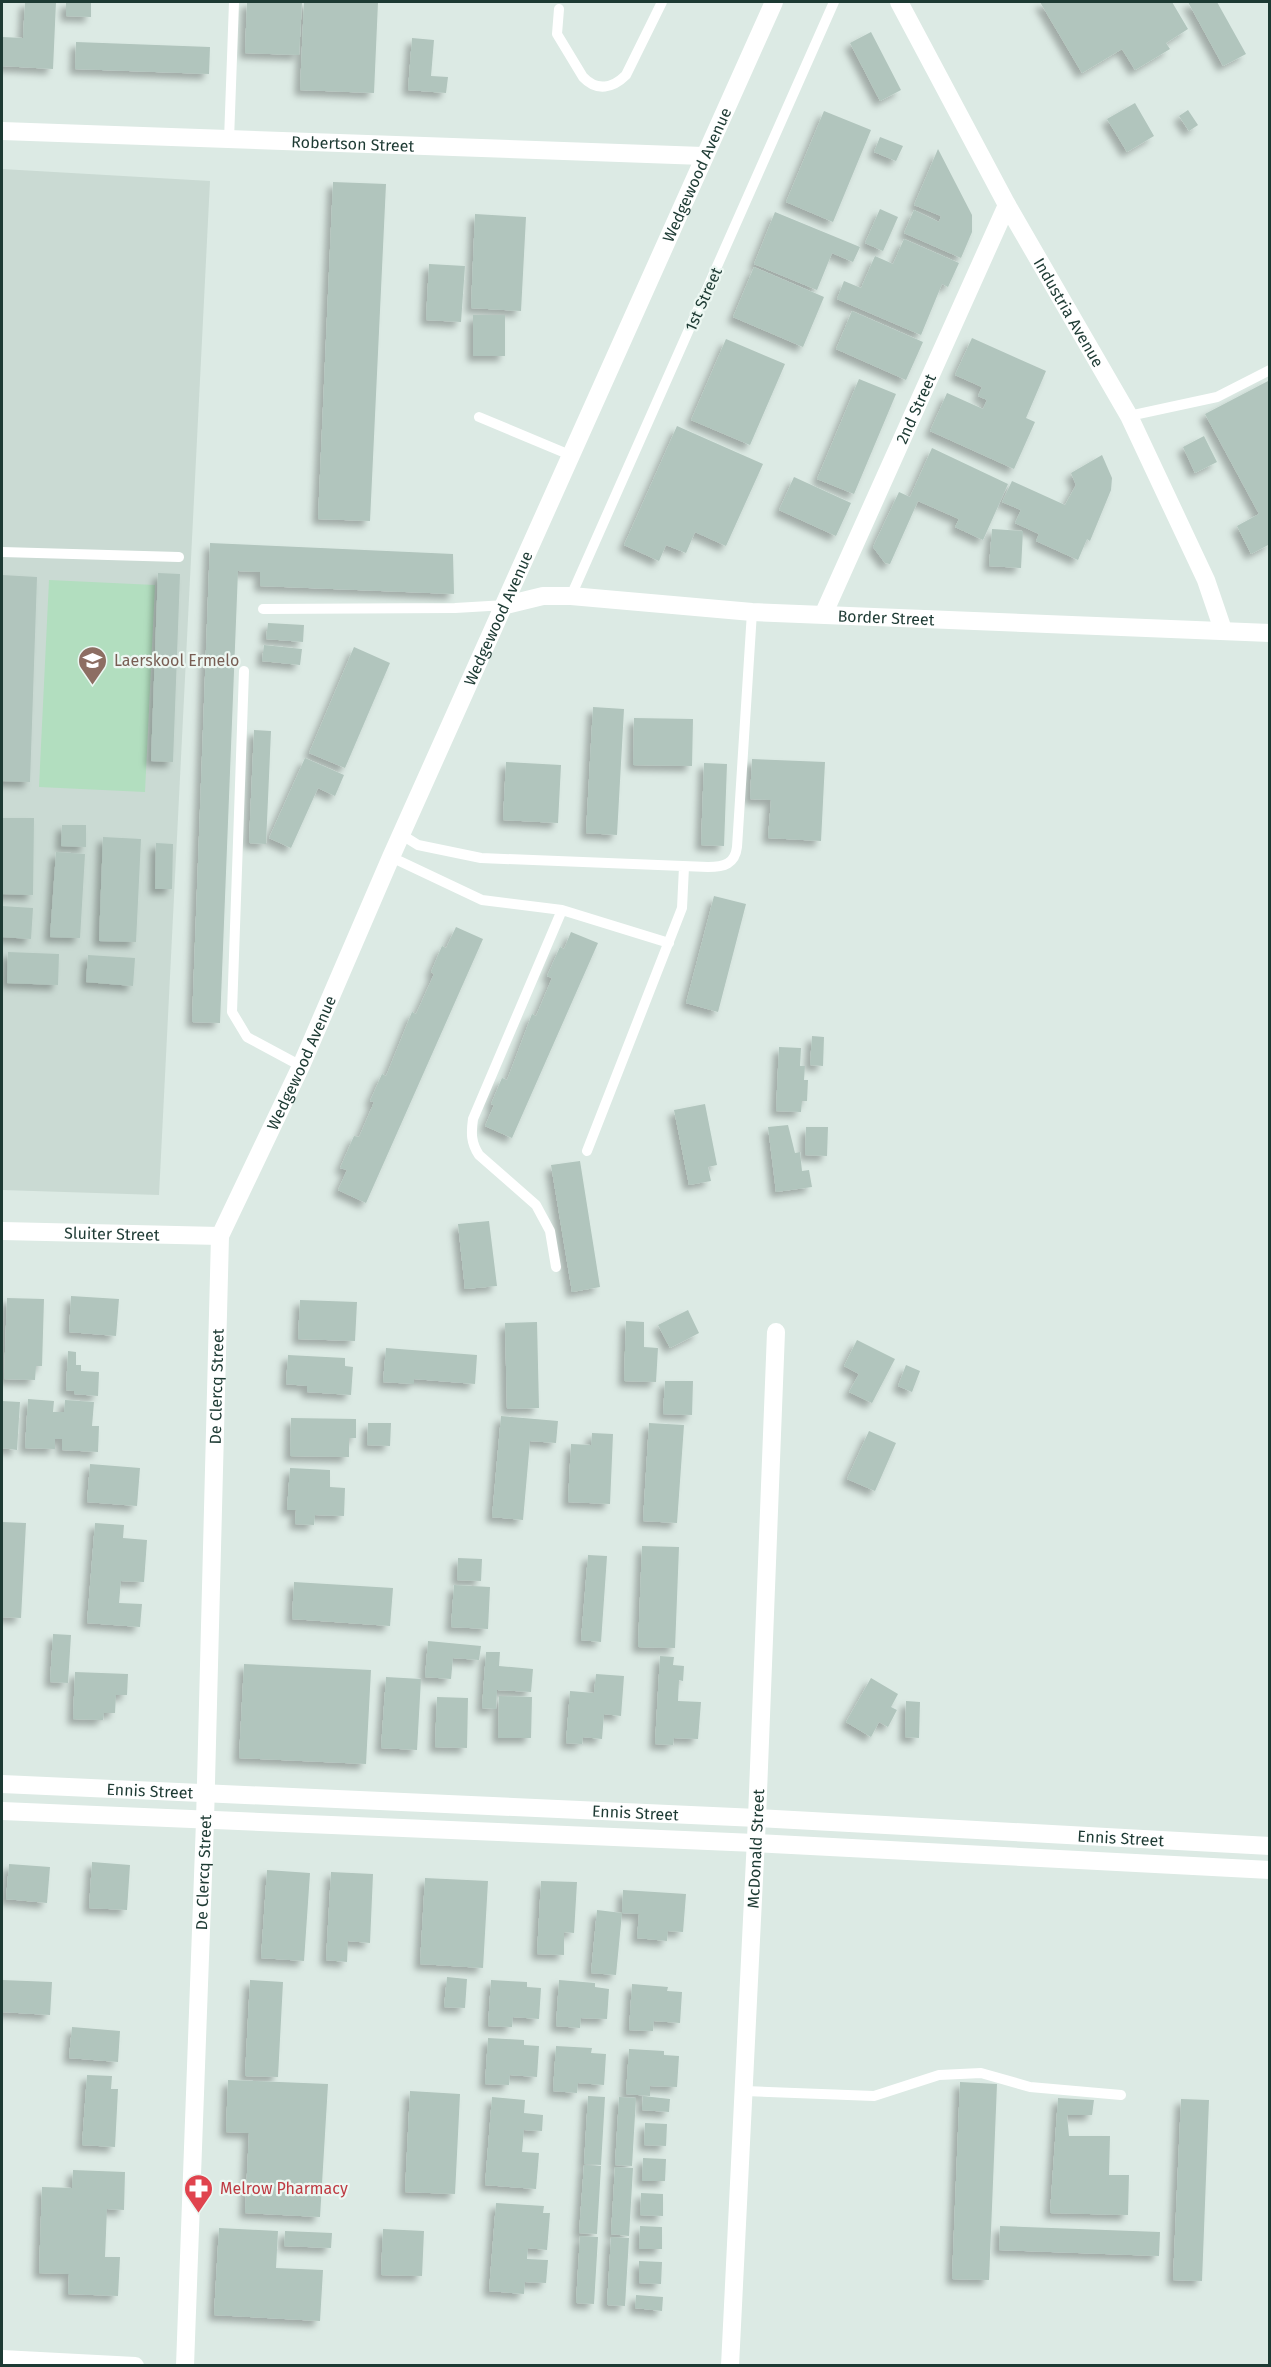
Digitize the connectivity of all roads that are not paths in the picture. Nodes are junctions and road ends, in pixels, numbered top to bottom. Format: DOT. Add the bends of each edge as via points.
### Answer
graph roads {
  1 [pos="234,2"];
  2 [pos="662,2"];
  3 [pos="773,2"];
  4 [pos="834,2"];
  5 [pos="899,2"];
  6 [pos="559,9"];
  7 [pos="2,131"];
  8 [pos="229,140"];
  9 [pos="703,156"];
  10 [pos="1007,205"];
  11 [pos="1269,370"];
  12 [pos="1129,416"];
  13 [pos="479,417"];
  14 [pos="570,455"];
  15 [pos="2,552"];
  16 [pos="179,557"];
  17 [pos="572,597"];
  18 [pos="506,605"];
  19 [pos="263,609"];
  20 [pos="752,612"];
  21 [pos="824,613"];
  22 [pos="1223,630"];
  23 [pos="1269,633"];
  24 [pos="244,671"];
  25 [pos="402,835"];
  26 [pos="391,857"];
  27 [pos="684,867"];
  28 [pos="562,910"];
  29 [pos="669,943"];
  30 [pos="301,1066"];
  31 [pos="587,1151"];
  32 [pos="2,1231"];
  33 [pos="220,1236"];
  34 [pos="556,1267"];
  35 [pos="776,1332"];
  36 [pos="2,1785"];
  37 [pos="205,1794"];
  38 [pos="2,1811"];
  39 [pos="757,1818"];
  40 [pos="205,1821"];
  41 [pos="755,1844"];
  42 [pos="1269,1846"];
  43 [pos="1269,1870"];
  44 [pos="745,2091"];
  45 [pos="1121,2095"];
  46 [pos="10,2361"];
  47 [pos="135,2366"];
  48 [pos="184,2366"];
  49 [pos="730,2366"];
  1 -- 8 [label="lane"];
  2 -- 6 [label="lane" via="626,75 618,83 600,87 583,77 557,34"];
  3 -- 9 [label="street, Wedgewood Avenue"];
  4 -- 17 [label="lane, 1st Street"];
  5 -- 10 [label="street, Industria Avenue"];
  7 -- 8 [label="street, Robertson Street"];
  8 -- 9 [label="street, Robertson Street"];
  9 -- 14 [label="street, Wedgewood Avenue"];
  10 -- 12 [label="street, Industria Avenue"];
  10 -- 21 [label="street, 2nd Street"];
  11 -- 12 [label="lane" via="1217,397"];
  12 -- 22 [label="street, Industria Avenue" via="1206,579"];
  13 -- 14 [label="lane"];
  14 -- 18 [label="street, Wedgewood Avenue"];
  15 -- 16 [label="lane"];
  17 -- 18 [label="street, Border Street" via="543,596"];
  17 -- 20 [label="street, Border Street"];
  18 -- 19 [label="lane" via="455,609"];
  18 -- 25 [label="street, Wedgewood Avenue"];
  20 -- 21 [label="street, Border Street"];
  20 -- 27 [label="lane" via="736,857 719,867"];
  21 -- 22 [label="street, Border Street"];
  22 -- 23 [label="street, Border Street"];
  24 -- 30 [label="lane" via="232,1012 246,1037"];
  25 -- 26 [label="street, Wedgewood Avenue"];
  25 -- 27 [label="lane" via="418,845 481,858"];
  26 -- 28 [label="lane" via="482,900"];
  26 -- 30 [label="street, Wedgewood Avenue"];
  27 -- 29 [label="lane" via="682,908"];
  28 -- 29 [label="lane"];
  28 -- 34 [label="lane" via="471,1128 473,1146 479,1155 536,1205 550,1231"];
  29 -- 31 [label="lane"];
  30 -- 33 [label="street, Wedgewood Avenue"];
  32 -- 33 [label="street, Sluiter Street"];
  33 -- 37 [label="street, De Clercq Street"];
  35 -- 39 [label="street, McDonald Street"];
  36 -- 37 [label="street, Ennis Street"];
  37 -- 39 [label="street, Ennis Street"];
  37 -- 40 [label="street, De Clercq Street"];
  38 -- 40 [label="street, Ennis Street"];
  39 -- 41 [label="street, McDonald Street"];
  39 -- 42 [label="street, Ennis Street"];
  40 -- 41 [label="street, Ennis Street"];
  40 -- 48 [label="street, De Clercq Street"];
  41 -- 43 [label="street, Ennis Street"];
  41 -- 44 [label="street, McDonald Street"];
  44 -- 45 [label="lane" via="864,2096 939,2075 981,2073 1030,2086"];
  44 -- 49 [label="street, McDonald Street"];
  46 -- 47 [label="street"];
}
